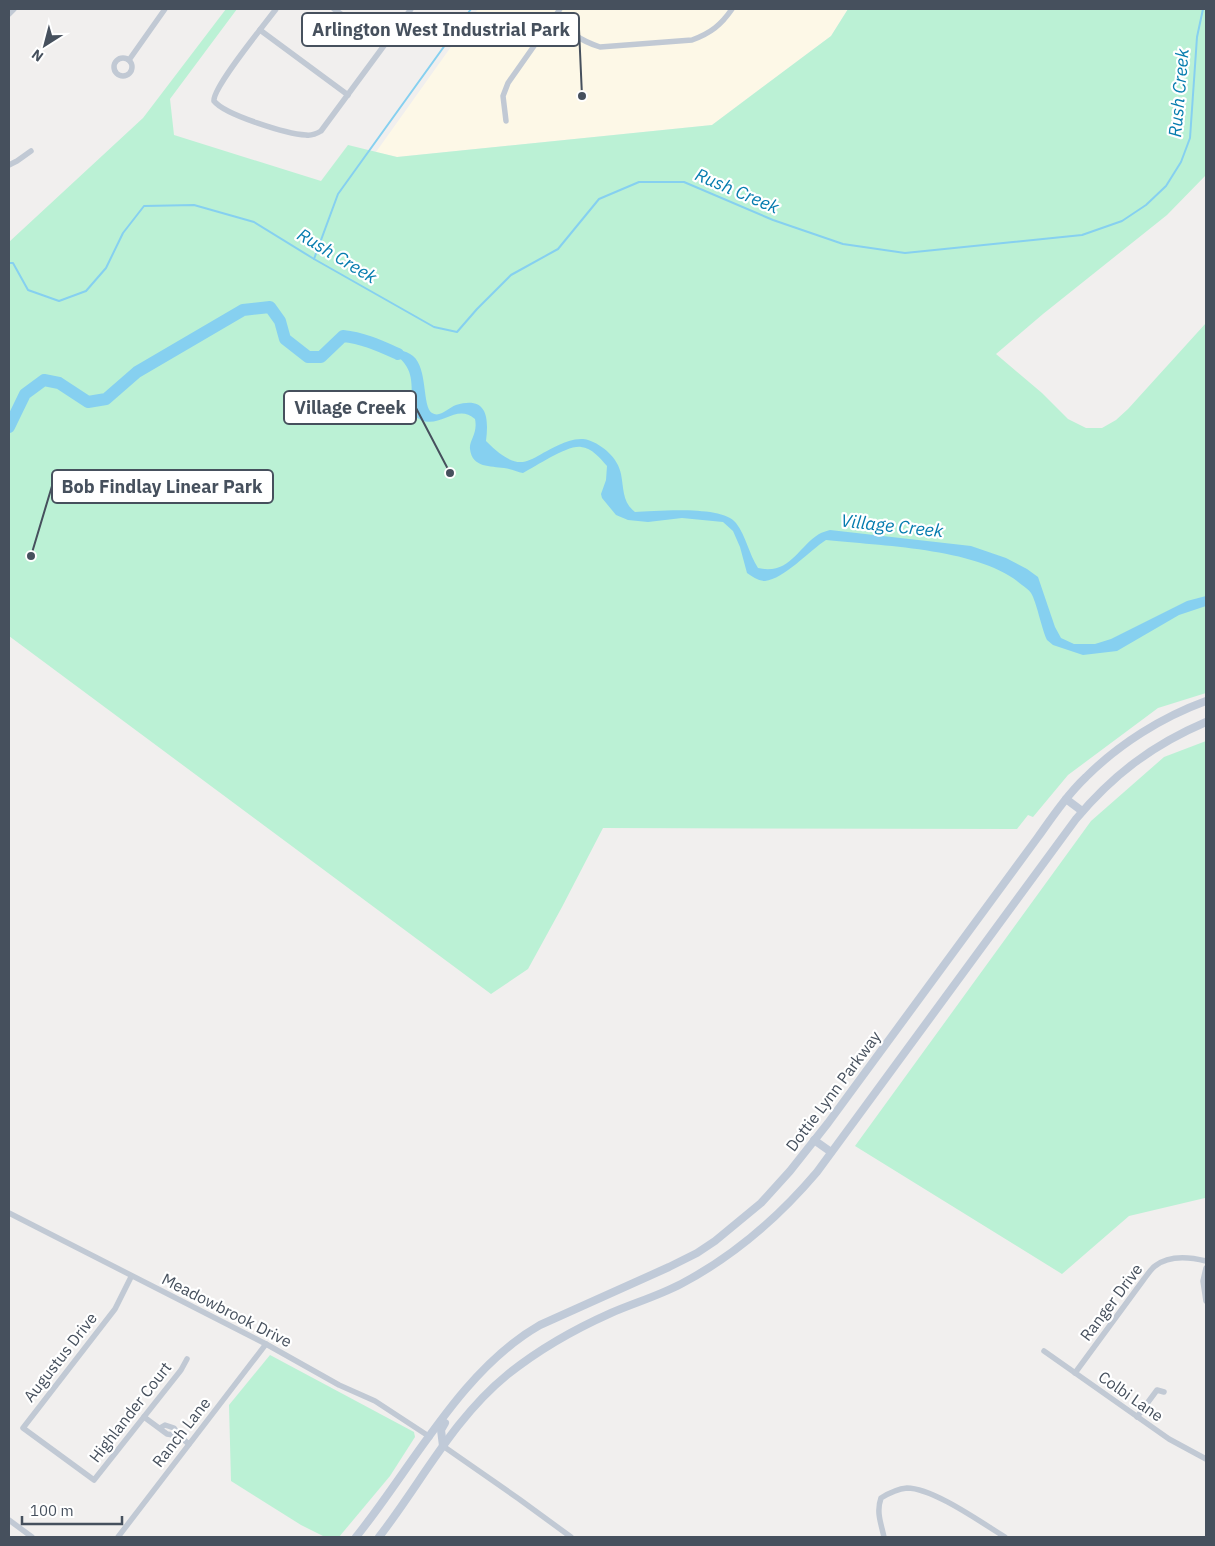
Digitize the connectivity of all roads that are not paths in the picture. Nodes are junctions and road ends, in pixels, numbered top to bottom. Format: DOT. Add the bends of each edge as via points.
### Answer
graph roads {
  1 [pos="14,9"];
  2 [pos="165,9"];
  3 [pos="276,9"];
  4 [pos="334,9"];
  5 [pos="411,9"];
  6 [pos="560,9"];
  7 [pos="732,9"];
  8 [pos="9,14"];
  9 [pos="554,16"];
  10 [pos="260,30"];
  11 [pos="384,45"];
  12 [pos="129,60"];
  13 [pos="348,95"];
  14 [pos="506,121"];
  15 [pos="31,151"];
  16 [pos="9,165"];
  17 [pos="1206,701"];
  18 [pos="1206,722"];
  19 [pos="1066,799"];
  20 [pos="1082,811"];
  21 [pos="814,1140"];
  22 [pos="831,1152"];
  23 [pos="9,1213"];
  24 [pos="1206,1261"];
  25 [pos="1206,1268"];
  26 [pos="131,1276"];
  27 [pos="1206,1301"];
  28 [pos="266,1344"];
  29 [pos="1044,1351"];
  30 [pos="187,1359"];
  31 [pos="1075,1373"];
  32 [pos="467,1388"];
  33 [pos="1164,1392"];
  34 [pos="144,1416"];
  35 [pos="1137,1417"];
  36 [pos="430,1437"];
  37 [pos="190,1444"];
  38 [pos="443,1446"];
  39 [pos="1206,1459"];
  40 [pos="94,1480"];
  41 [pos="9,1520"];
  42 [pos="32,1537"];
  43 [pos="118,1537"];
  44 [pos="356,1537"];
  45 [pos="379,1537"];
  46 [pos="571,1537"];
  47 [pos="884,1537"];
  48 [pos="1005,1537"];
  1 -- 8 [label="street"];
  2 -- 12 [label="street"];
  3 -- 10 [label="street"];
  4 -- 11 [label="street"];
  5 -- 11 [label="street"];
  6 -- 9 [label="street"];
  7 -- 9 [label="street" via="715,29 692,40 600,47 572,34"];
  9 -- 14 [label="street" via="508,83 503,96"];
  10 -- 13 [label="street"];
  10 -- 13 [label="street" via="213,96 216,104 238,116 308,136 321,131"];
  11 -- 13 [label="street"];
  15 -- 16 [label="street"];
  17 -- 19 [label="main road, Dottie Lynn Parkway" via="1170,717 1122,747 1085,777"];
  18 -- 20 [label="main road, Dottie Lynn Parkway" via="1179,733 1120,772"];
  19 -- 20 [label="main road"];
  19 -- 21 [label="main road, Dottie Lynn Parkway"];
  20 -- 22 [label="main road, Dottie Lynn Parkway"];
  21 -- 22 [label="main road"];
  21 -- 32 [label="main road, Dottie Lynn Parkway" via="775,1188 715,1241 669,1268 540,1325 494,1360"];
  22 -- 38 [label="main road, Dottie Lynn Parkway" via="794,1199 760,1231 679,1285 552,1344 507,1375 482,1399"];
  23 -- 26 [label="street, Meadowbrook Drive"];
  24 -- 31 [label="street, Ranger Drive" via="1170,1259 1155,1266"];
  25 -- 27 [label="street" via="1203,1281"];
  26 -- 28 [label="street, Meadowbrook Drive"];
  26 -- 40 [label="street, Augustus Drive" via="115,1309 23,1428"];
  28 -- 36 [label="street, Meadowbrook Drive" via="339,1385 375,1401"];
  28 -- 37 [label="street, Ranch Lane"];
  29 -- 31 [label="street, Colbi Lane"];
  30 -- 34 [label="street, Highlander Court" via="182,1370"];
  31 -- 35 [label="street, Colbi Lane"];
  32 -- 36 [label="main road, Dottie Lynn Parkway"];
  32 -- 38 [label="main road" via="441,1430"];
  33 -- 35 [label="street" via="1157,1390"];
  34 -- 37 [label="street" via="167,1434 179,1436"];
  34 -- 40 [label="street, Highlander Court"];
  35 -- 39 [label="street, Colbi Lane"];
  36 -- 44 [label="main road, Dottie Lynn Parkway"];
  37 -- 43 [label="street, Ranch Lane"];
  38 -- 45 [label="main road, Dottie Lynn Parkway"];
  38 -- 46 [label="street"];
  41 -- 42 [label="street"];
  47 -- 48 [label="street" via="878,1515 881,1498 908,1488 941,1498"];
}
